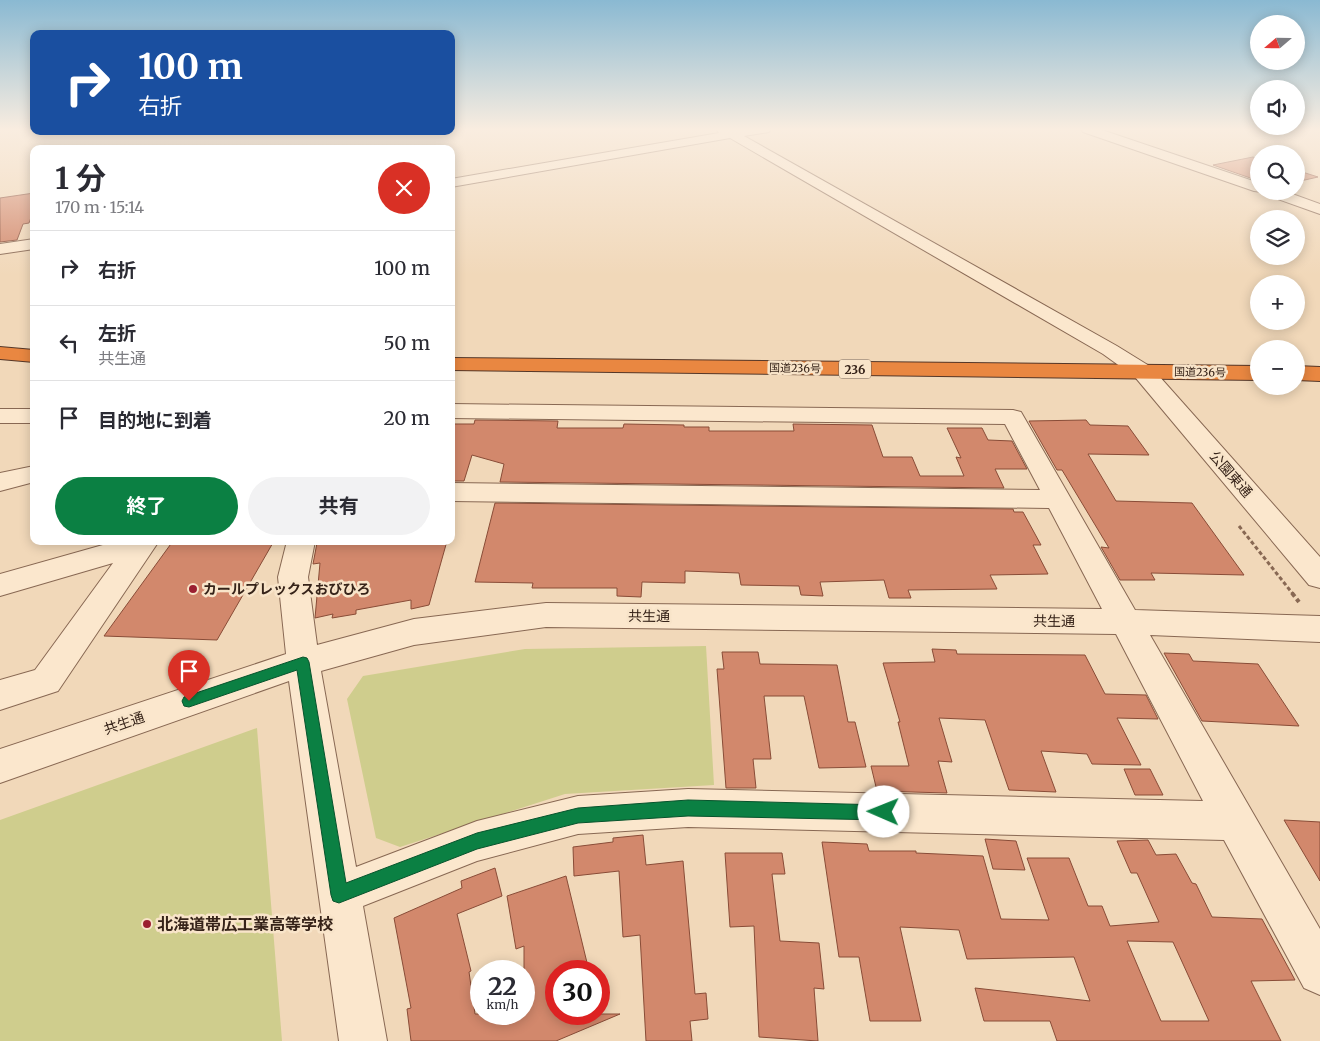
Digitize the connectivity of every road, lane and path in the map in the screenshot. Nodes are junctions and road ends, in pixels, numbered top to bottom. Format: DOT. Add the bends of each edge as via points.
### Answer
graph roads {
  1 [pos="485,178"];
  2 [pos="807,178"];
  3 [pos="1229,178"];
  4 [pos="455,183"];
  5 [pos="1250,185"];
  6 [pos="1320,194"];
  7 [pos="1296,200"];
  8 [pos="1302,202"];
  9 [pos="1320,209"];
  10 [pos="30,245"];
  11 [pos="0,249"];
  12 [pos="0,354"];
  13 [pos="30,356"];
  14 [pos="30,363"];
  15 [pos="455,364"];
  16 [pos="0,366"];
  17 [pos="1143,372"];
  18 [pos="1250,373"];
  19 [pos="1305,373"];
  20 [pos="1320,374"];
  21 [pos="30,401"];
  22 [pos="455,411"];
  23 [pos="15,416"];
  24 [pos="30,475"];
  25 [pos="0,482"];
  26 [pos="455,492"];
  27 [pos="1058,499"];
  28 [pos="137,545"];
  29 [pos="143,545"];
  30 [pos="300,545"];
  31 [pos="1320,577"];
  32 [pos="0,585"];
  33 [pos="1126,622"];
  34 [pos="1320,629"];
  35 [pos="303,662"];
  36 [pos="0,695"];
  37 [pos="0,766"];
  38 [pos="1234,821"];
  39 [pos="339,895"];
  40 [pos="1320,972"];
  41 [pos="362,1041"];
  1 -- 4 [label="street"];
  2 -- 17 [label="street, 公園東通"];
  3 -- 5 [label="street"];
  6 -- 8 [label="street"];
  7 -- 8 [label="street"];
  8 -- 9 [label="street"];
  10 -- 11 [label="street"];
  12 -- 13 [label="highway"];
  14 -- 16 [label="highway"];
  15 -- 17 [label="highway, 国道236号 / 236"];
  17 -- 18 [label="highway, 国道236号 / 236"];
  17 -- 31 [label="street, 公園東通"];
  19 -- 20 [label="highway"];
  21 -- 23 [label="street"];
  22 -- 27 [label="street" via="1013,417"];
  24 -- 25 [label="street"];
  26 -- 27 [label="street"];
  27 -- 33 [label="street"];
  28 -- 32 [label="street"];
  29 -- 36 [label="street" via="46,681"];
  30 -- 35 [label="street" via="293,577"];
  33 -- 34 [label="street, 共生通"];
  33 -- 35 [label="street, 共生通" via="546,615 414,632"];
  33 -- 38 [label="street"];
  35 -- 37 [label="street, 共生通"];
  35 -- 39 [label="street"];
  38 -- 39 [label="street" via="688,808 578,816 477,841"];
  38 -- 40 [label="street"];
  39 -- 41 [label="street"];
}
